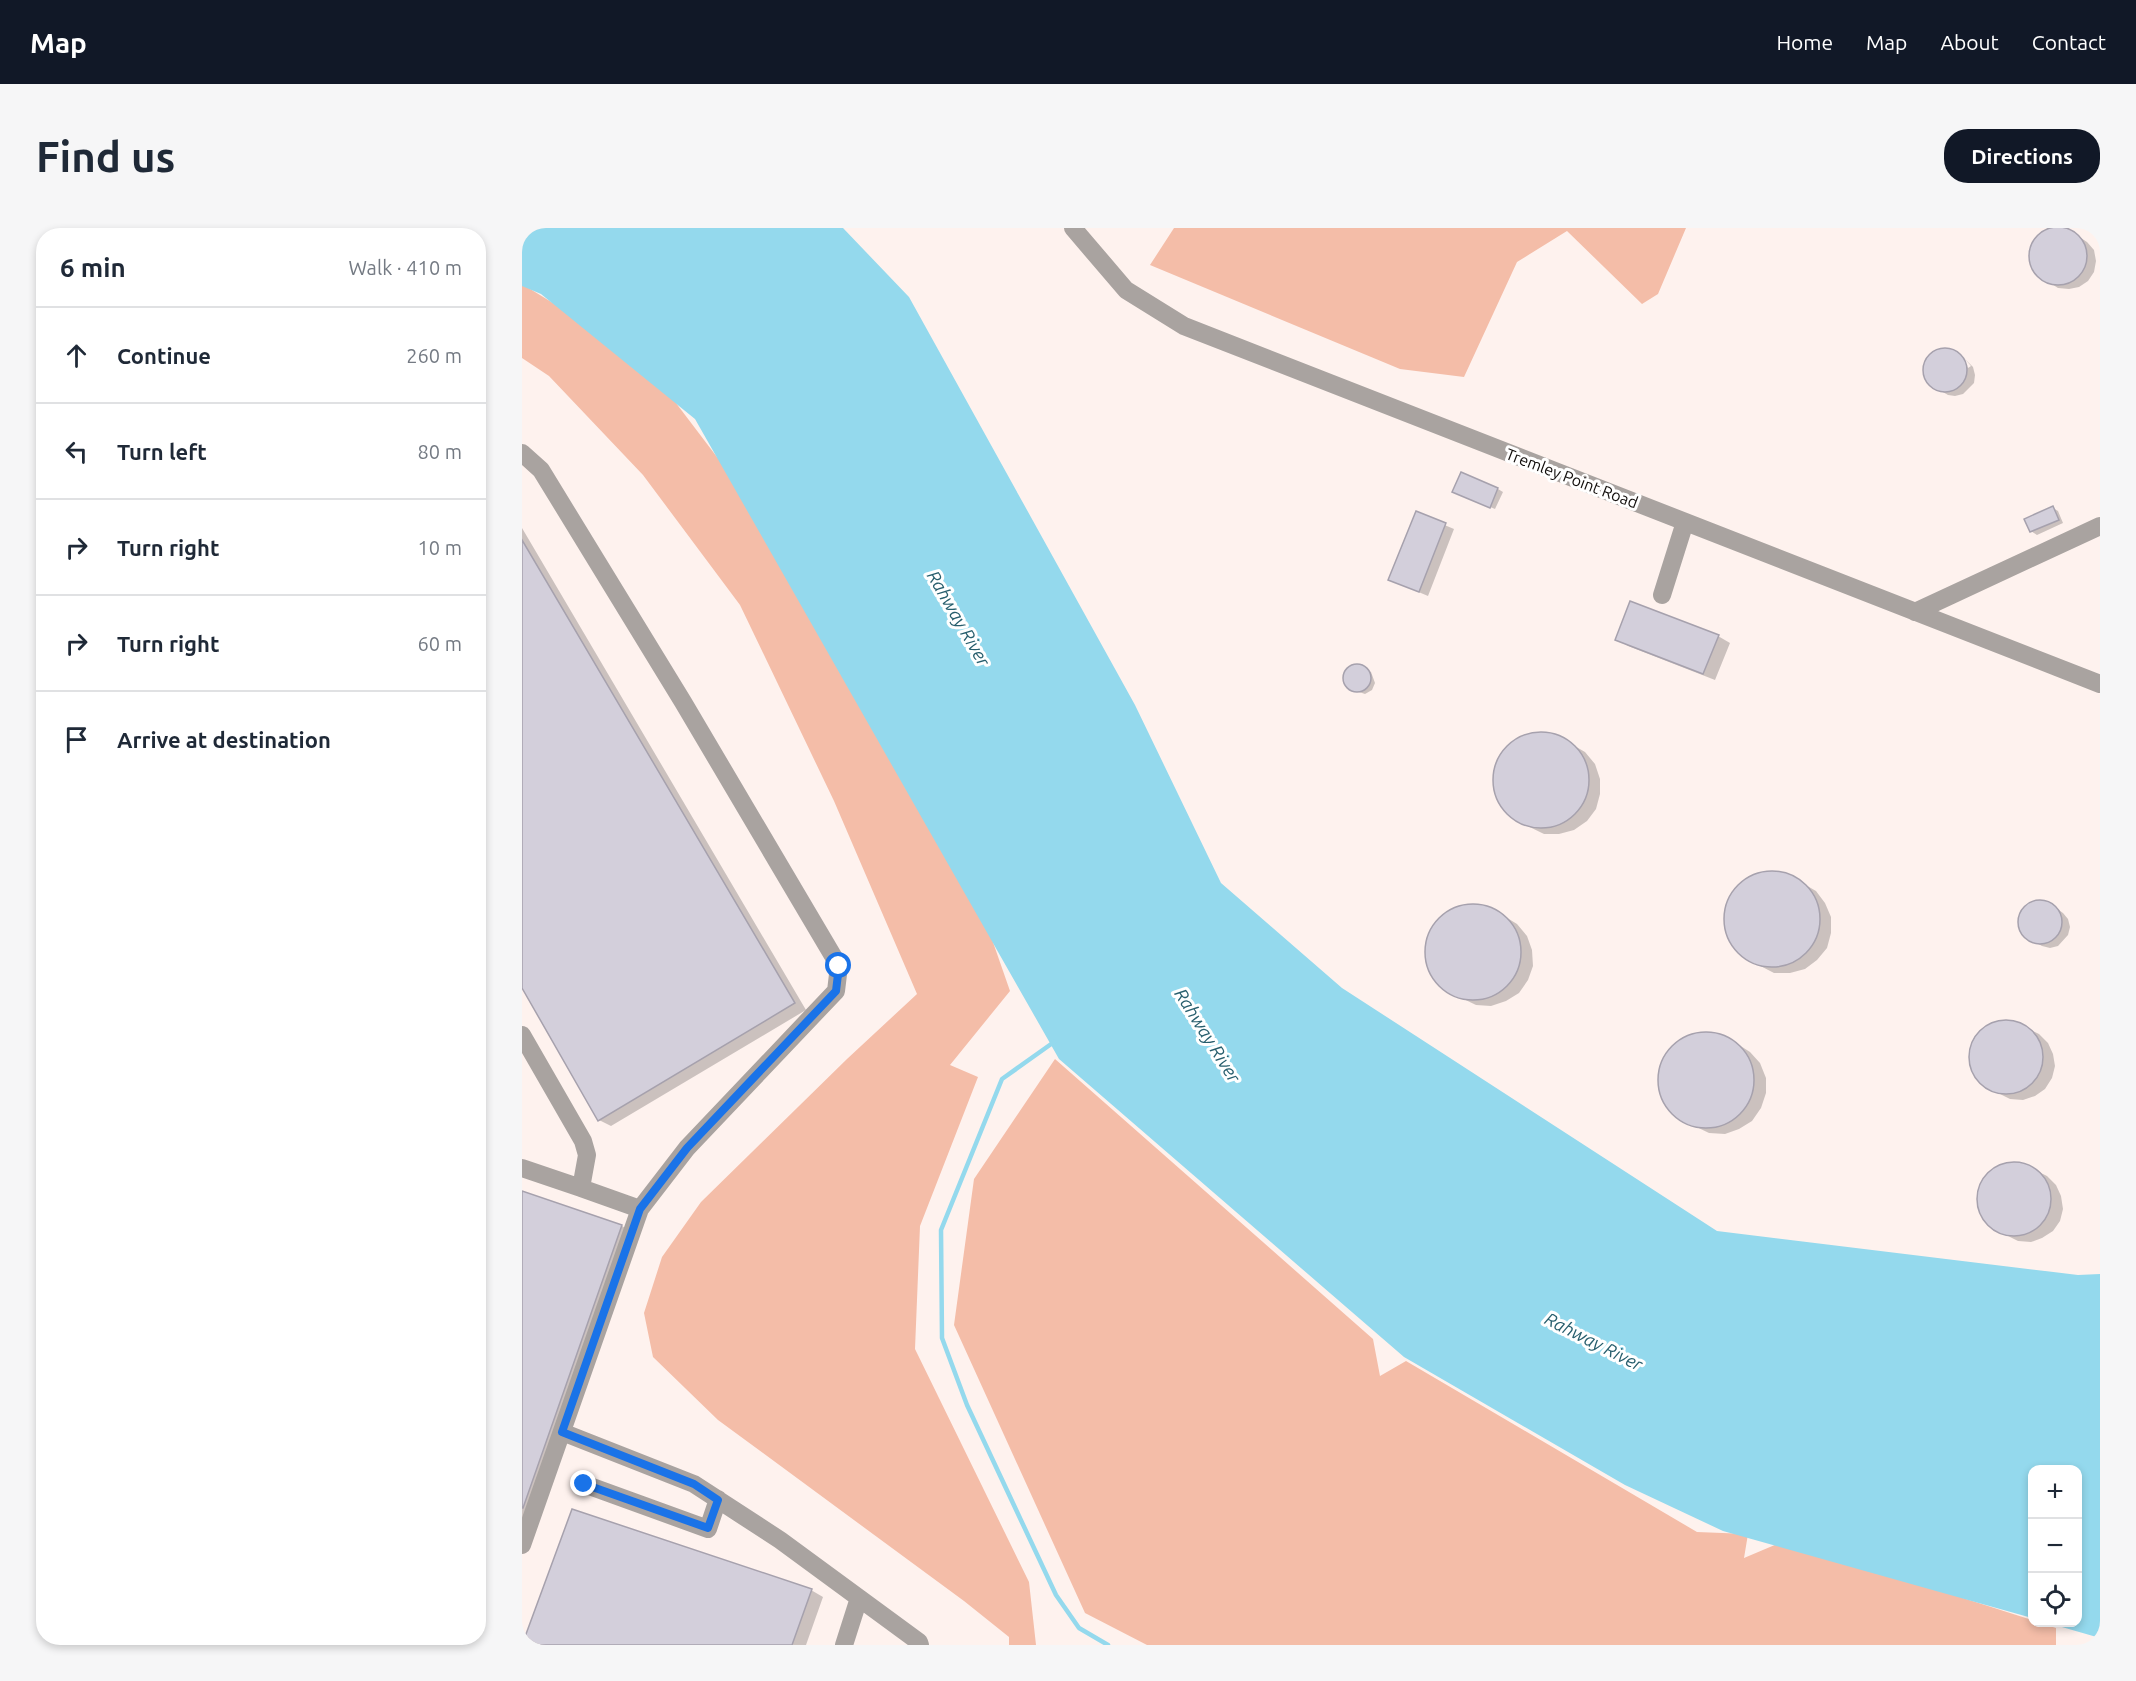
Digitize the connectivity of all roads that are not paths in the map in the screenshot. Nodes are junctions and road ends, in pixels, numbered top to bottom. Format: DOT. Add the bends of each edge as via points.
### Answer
graph roads {
  1 [pos="1073,228"];
  2 [pos="522,453"];
  3 [pos="1685,522"];
  4 [pos="2100,526"];
  5 [pos="1662,595"];
  6 [pos="1916,612"];
  7 [pos="2100,684"];
  8 [pos="522,1035"];
  9 [pos="522,1168"];
  10 [pos="581,1188"];
  11 [pos="640,1209"];
  12 [pos="562,1432"];
  13 [pos="584,1484"];
  14 [pos="718,1500"];
  15 [pos="522,1545"];
  16 [pos="859,1598"];
  17 [pos="844,1645"];
  18 [pos="920,1645"];
  1 -- 3 [label="street, Tremley Point Road" via="1126,290 1184,326"];
  2 -- 11 [label="street" via="541,470 839,966 836,991 687,1148"];
  3 -- 5 [label="street"];
  3 -- 6 [label="street, Tremley Point Road"];
  4 -- 6 [label="street"];
  6 -- 7 [label="street, Tremley Point Road"];
  8 -- 10 [label="street" via="583,1141 586,1155"];
  9 -- 10 [label="street"];
  10 -- 11 [label="street"];
  11 -- 12 [label="street"];
  12 -- 14 [label="street" via="694,1484"];
  12 -- 15 [label="street"];
  13 -- 14 [label="street" via="708,1528"];
  14 -- 16 [label="street"];
  16 -- 17 [label="street"];
  16 -- 18 [label="street"];
}
